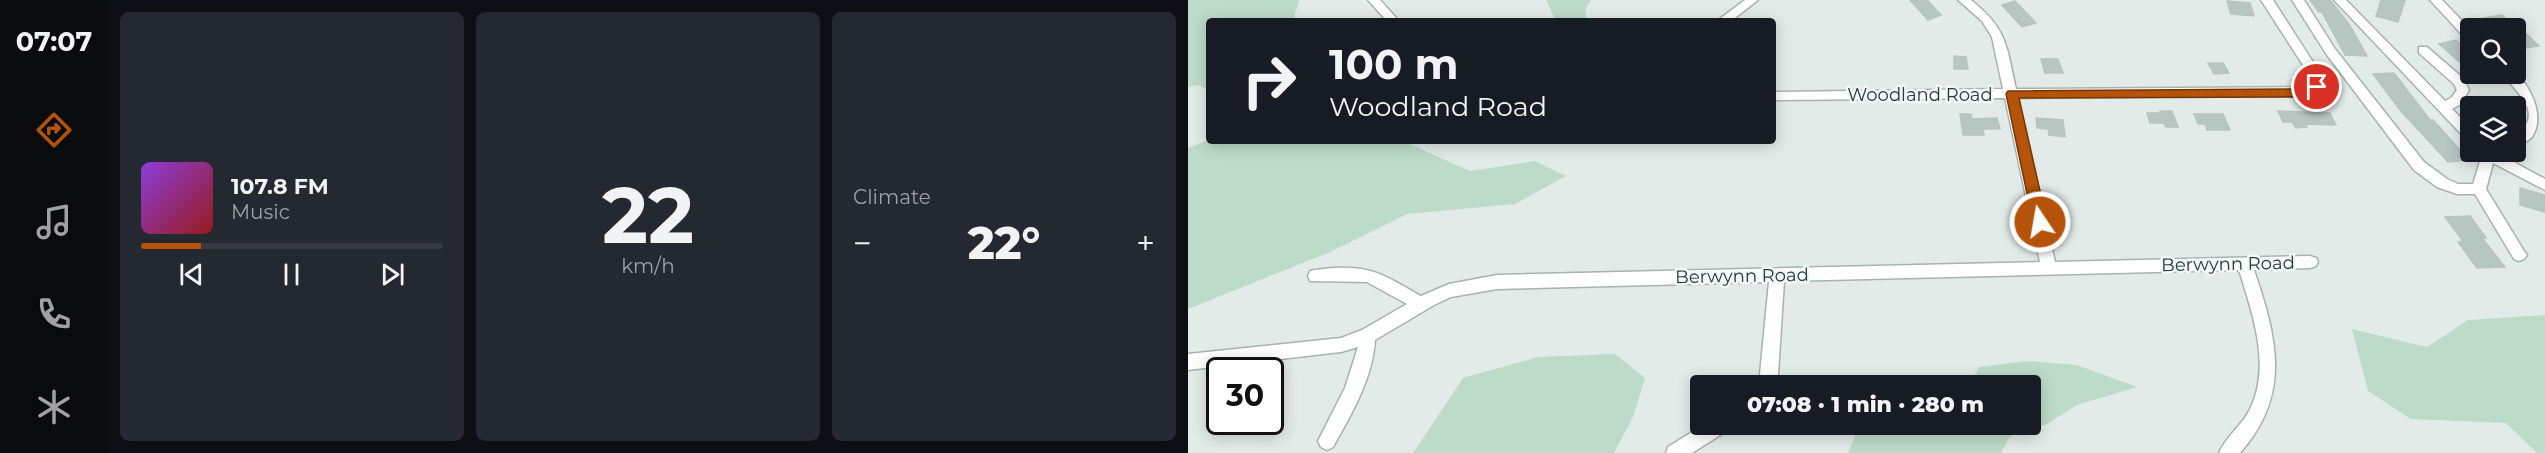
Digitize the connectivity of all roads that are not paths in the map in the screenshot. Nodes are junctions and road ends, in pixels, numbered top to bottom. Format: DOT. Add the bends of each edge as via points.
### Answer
graph roads {
  1 [pos="1374,0"];
  2 [pos="1752,0"];
  3 [pos="1964,0"];
  4 [pos="2267,0"];
  5 [pos="2298,0"];
  6 [pos="2340,0"];
  7 [pos="2436,0"];
  8 [pos="2353,6"];
  9 [pos="1390,18"];
  10 [pos="1727,18"];
  11 [pos="2460,25"];
  12 [pos="2423,50"];
  13 [pos="2518,84"];
  14 [pos="2012,94"];
  15 [pos="1776,96"];
  16 [pos="2443,108"];
  17 [pos="2460,125"];
  18 [pos="2526,135"];
  19 [pos="2487,162"];
  20 [pos="2506,162"];
  21 [pos="2545,186"];
  22 [pos="2480,189"];
  23 [pos="2519,255"];
  24 [pos="2310,262"];
  25 [pos="2245,265"];
  26 [pos="2049,269"];
  27 [pos="1316,276"];
  28 [pos="1777,276"];
  29 [pos="1421,304"];
  30 [pos="1367,336"];
  31 [pos="1188,362"];
  32 [pos="1769,375"];
  33 [pos="1704,435"];
  34 [pos="1327,441"];
  35 [pos="1675,453"];
  36 [pos="2228,453"];
  1 -- 9 [label="street"];
  2 -- 10 [label="street"];
  3 -- 14 [label="street" via="1987,19 1998,37"];
  4 -- 14 [label="street, Woodland Road" via="2318,79 2317,87 2309,92"];
  5 -- 22 [label="street" via="2331,52 2419,166 2457,189"];
  6 -- 8 [label="street"];
  7 -- 11 [label="street"];
  8 -- 16 [label="street"];
  12 -- 16 [label="street" via="2460,82 2463,90 2456,101"];
  13 -- 18 [label="street" via="2537,120"];
  14 -- 15 [label="street, Woodland Road"];
  14 -- 26 [label="street"];
  16 -- 17 [label="street"];
  19 -- 22 [label="street"];
  20 -- 21 [label="street"];
  22 -- 23 [label="street"];
  24 -- 25 [label="street, Berwynn Road"];
  25 -- 26 [label="street, Berwynn Road"];
  25 -- 36 [label="street" via="2265,325 2270,356 2266,392 2258,416"];
  26 -- 28 [label="street, Berwynn Road"];
  27 -- 29 [label="street" via="1370,276"];
  28 -- 29 [label="street, Berwynn Road" via="1497,282 1449,291"];
  28 -- 32 [label="street"];
  29 -- 30 [label="street, Berwynn Road"];
  30 -- 31 [label="street, Berwynn Road" via="1341,345"];
  30 -- 34 [label="street" via="1367,347 1346,406"];
  33 -- 35 [label="street"];
}
